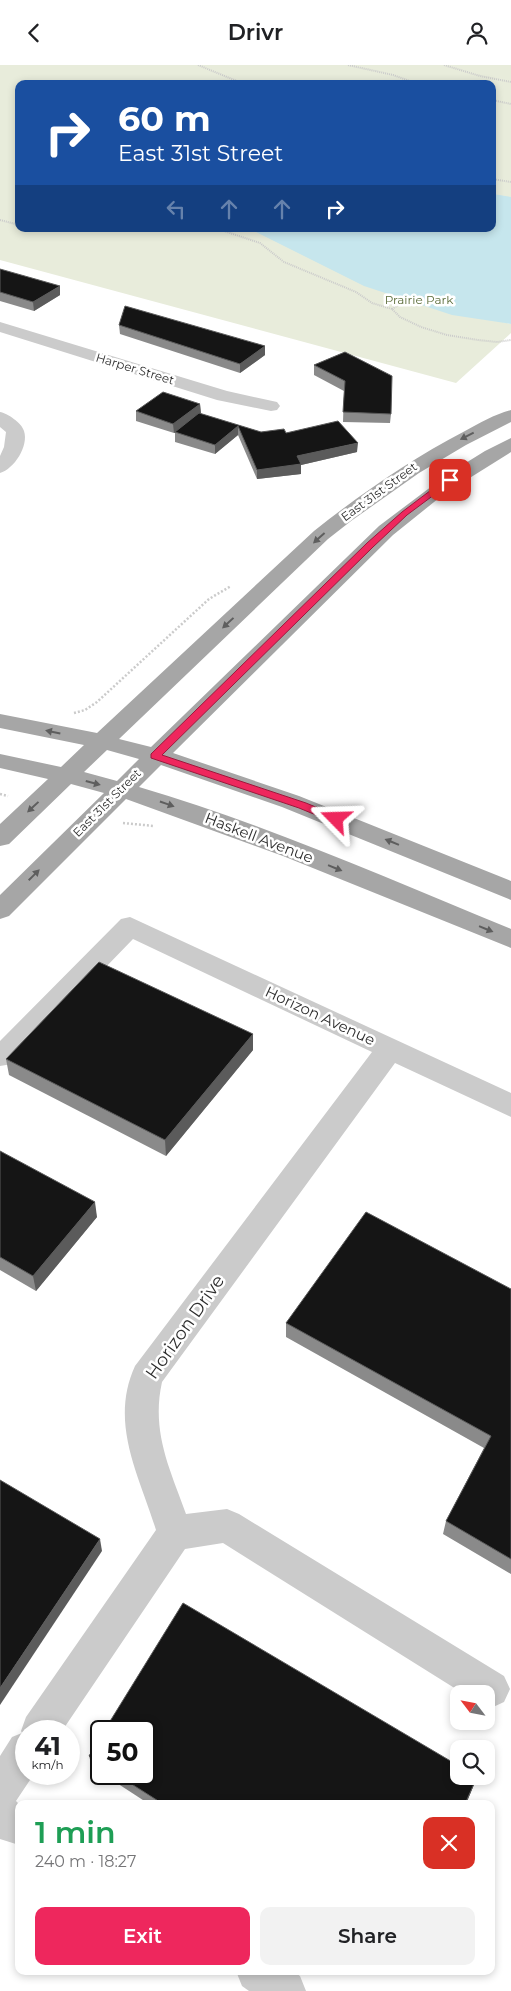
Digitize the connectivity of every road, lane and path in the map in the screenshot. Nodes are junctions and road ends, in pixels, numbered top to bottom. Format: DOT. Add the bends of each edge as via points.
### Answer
graph roads {
  1 [pos="198,65"];
  2 [pos="348,65"];
  3 [pos="444,65"];
  4 [pos="234,80"];
  5 [pos="407,80"];
  6 [pos="511,82"];
  7 [pos="496,101"];
  8 [pos="511,103"];
  9 [pos="496,180"];
  10 [pos="511,183"];
  11 [pos="0,220"];
  12 [pos="15,224"];
  13 [pos="227,232"];
  14 [pos="406,300"];
  15 [pos="392,309"];
  16 [pos="0,327"];
  17 [pos="511,340"];
  18 [pos="271,406"];
  19 [pos="511,415"];
  20 [pos="0,417"];
  21 [pos="511,444"];
  22 [pos="0,467"];
  23 [pos="0,721"];
  24 [pos="101,742"];
  25 [pos="155,756"];
  26 [pos="0,761"];
  27 [pos="66,775"];
  28 [pos="120,790"];
  29 [pos="0,838"];
  30 [pos="511,891"];
  31 [pos="0,910"];
  32 [pos="511,939"];
  33 [pos="390,1049"];
  34 [pos="2,1056"];
  35 [pos="511,1106"];
  36 [pos="175,1533"];
  37 [pos="485,1685"];
  38 [pos="48,1720"];
  39 [pos="15,1768"];
  40 [pos="0,1790"];
  41 [pos="0,1814"];
  42 [pos="15,1824"];
  43 [pos="263,1975"];
  44 [pos="285,1991"];
  1 -- 4 [label="path"];
  2 -- 5 [label="path"];
  3 -- 6 [label="path"];
  7 -- 8 [label="path"];
  9 -- 10 [label="path"];
  11 -- 12 [label="path"];
  13 -- 15 [label="path" via="260,243 284,262"];
  14 -- 15 [label="path"];
  15 -- 17 [label="path" via="400,317 421,327 447,335 497,342"];
  16 -- 18 [label="street, Harper Street" via="223,396"];
  19 -- 24 [label="main road, East 31st Street, one-way" via="424,460 348,513"];
  20 -- 22 [label="street" via="16,431 12,454"];
  21 -- 25 [label="main road, East 31st Street" via="450,480 404,513"];
  24 -- 23 [label="main road, one-way"];
  24 -- 25 [label="main road"];
  24 -- 27 [label="main road, East 31st Street"];
  25 -- 28 [label="main road, East 31st Street"];
  30 -- 25 [label="main road, one-way" via="302,806"];
  26 -- 27 [label="main road, Haskell Avenue"];
  27 -- 28 [label="main road, Haskell Avenue, one-way"];
  27 -- 29 [label="main road, East 31st Street, one-way"];
  31 -- 28 [label="main road, East 31st Street, one-way"];
  28 -- 32 [label="main road, Haskell Avenue, one-way" via="255,835"];
  33 -- 34 [label="street, Horizon Avenue" via="130,926"];
  33 -- 35 [label="street, Horizon Avenue"];
  33 -- 36 [label="street, Horizon Drive" via="147,1376 142,1394 141,1423"];
  36 -- 37 [label="street" via="228,1526"];
  36 -- 38 [label="street"];
  39 -- 40 [label="street"];
  41 -- 42 [label="street"];
  43 -- 44 [label="street"];
}
